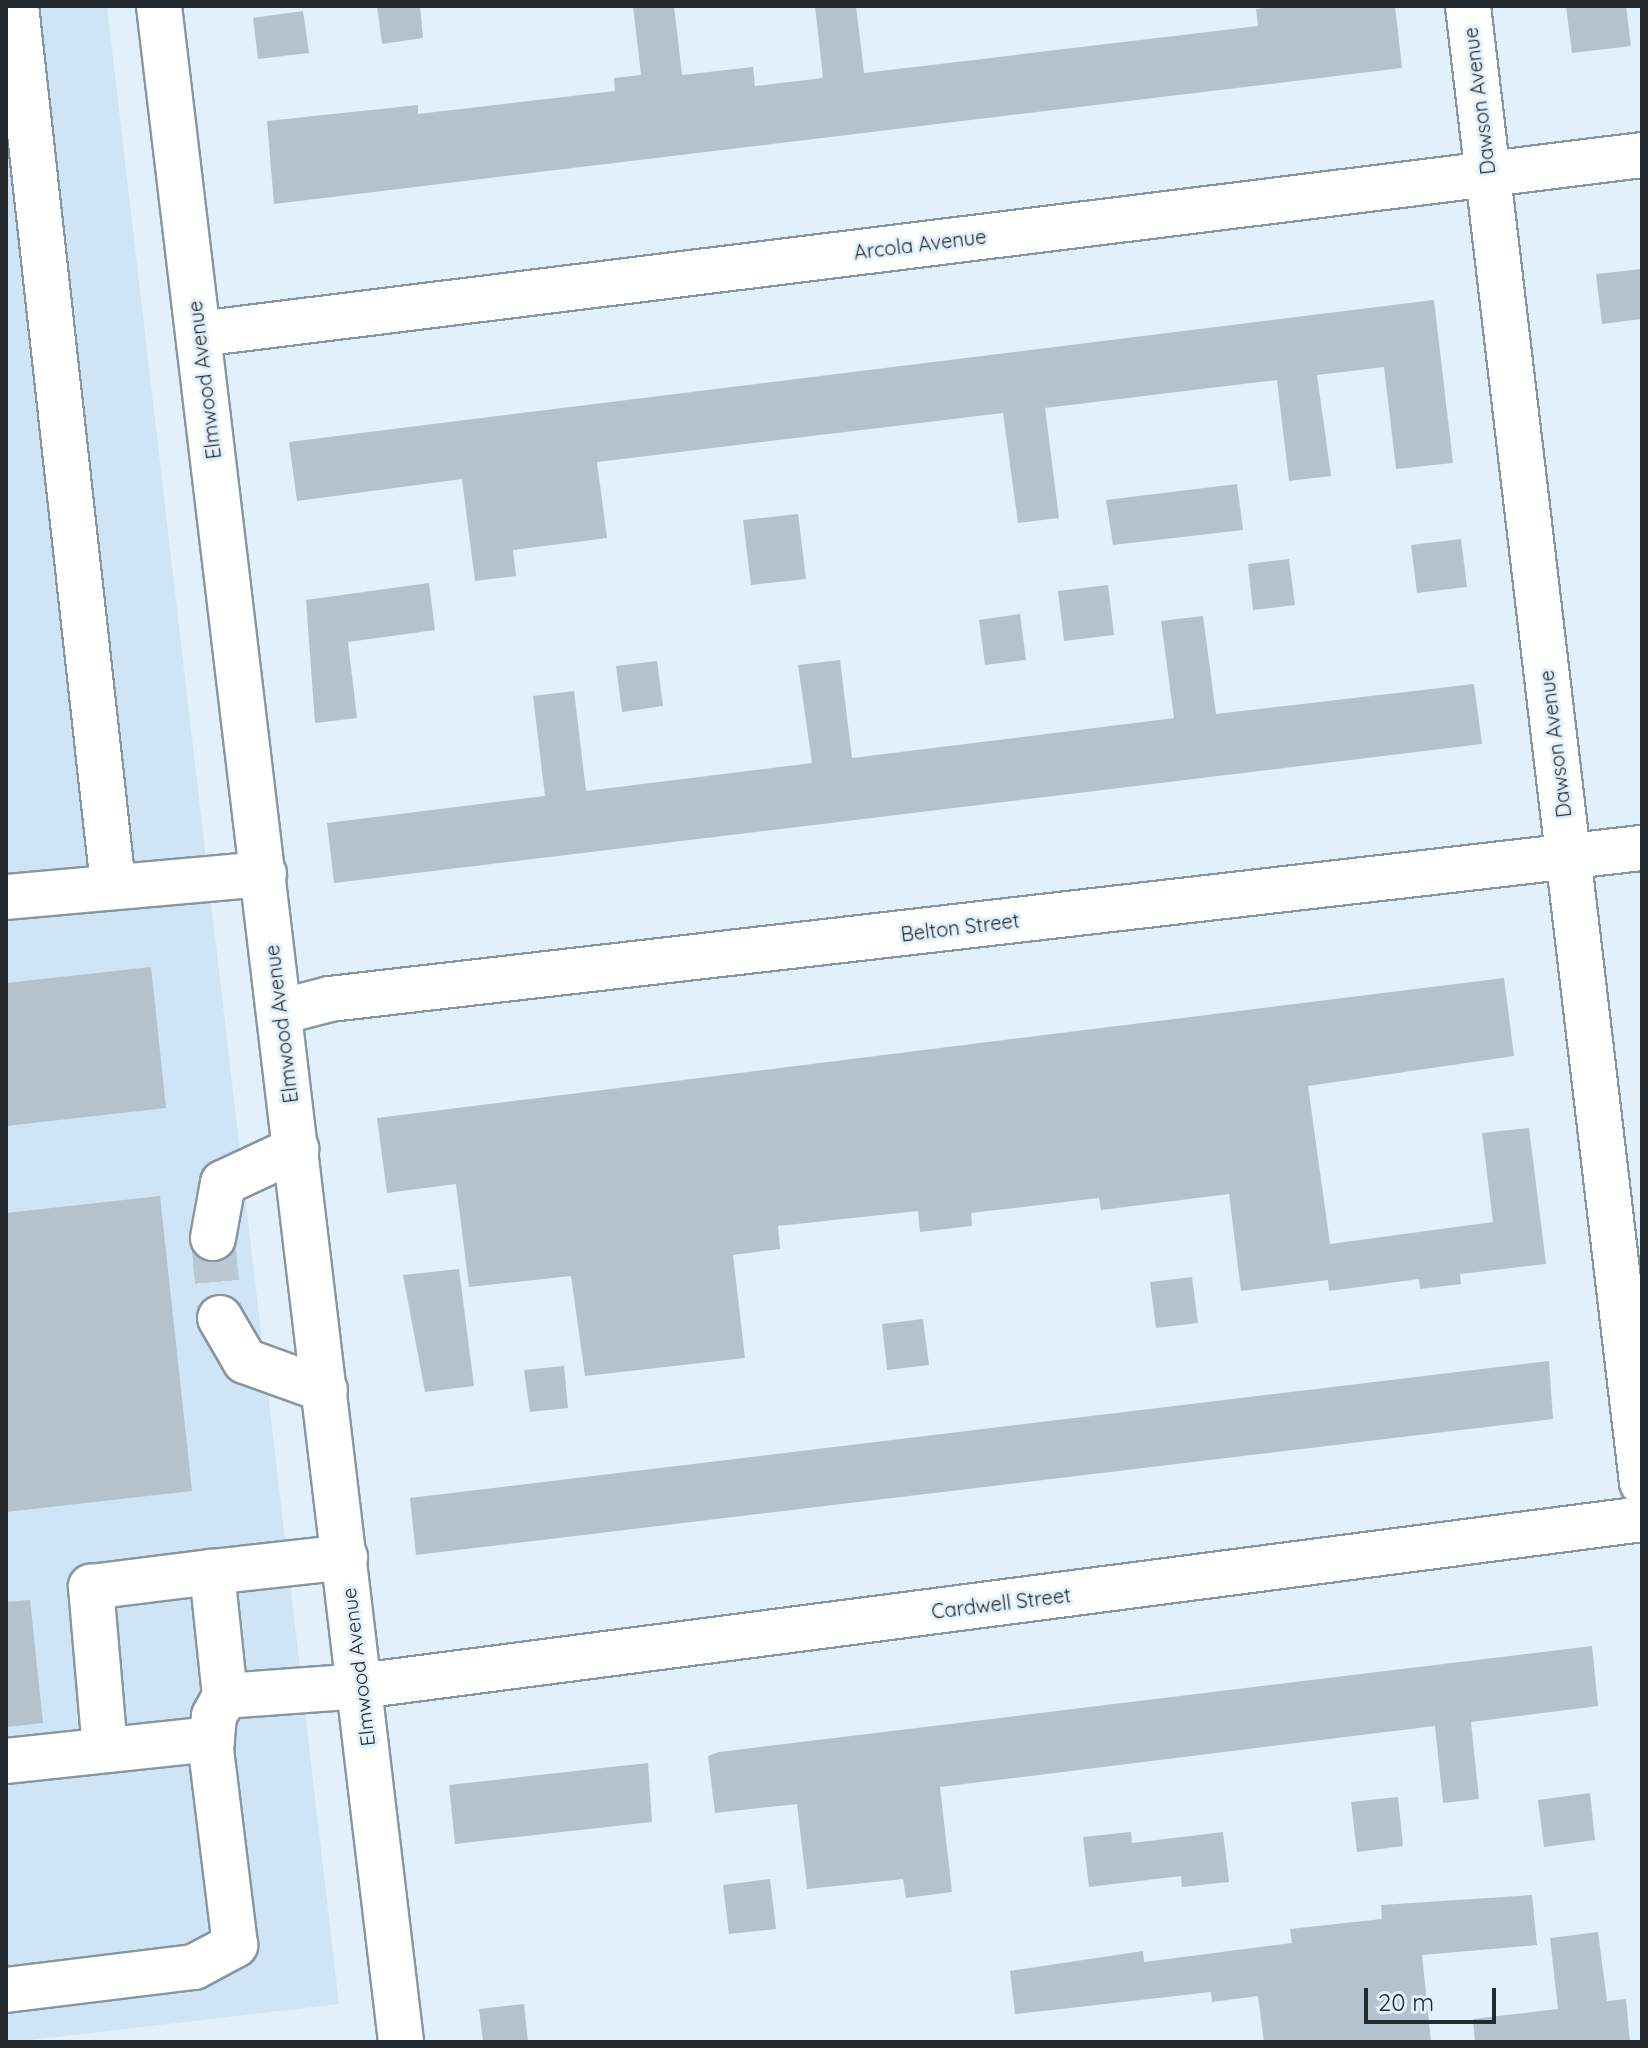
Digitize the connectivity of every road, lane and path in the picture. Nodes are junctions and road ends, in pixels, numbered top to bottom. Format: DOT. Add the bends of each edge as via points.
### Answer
graph roads {
  1 [pos="16,6"];
  2 [pos="159,6"];
  3 [pos="1468,6"];
  4 [pos="1642,155"];
  5 [pos="1487,174"];
  6 [pos="199,334"];
  7 [pos="1642,848"];
  8 [pos="1568,857"];
  9 [pos="264,874"];
  10 [pos="113,885"];
  11 [pos="6,897"];
  12 [pos="280,1012"];
  13 [pos="296,1149"];
  14 [pos="213,1238"];
  15 [pos="220,1318"];
  16 [pos="325,1390"];
  17 [pos="1642,1483"];
  18 [pos="1642,1519"];
  19 [pos="345,1557"];
  20 [pos="212,1572"];
  21 [pos="360,1686"];
  22 [pos="225,1696"];
  23 [pos="212,1739"];
  24 [pos="105,1750"];
  25 [pos="6,1761"];
  26 [pos="6,1990"];
  27 [pos="401,2042"];
  1 -- 10 [label="street"];
  2 -- 6 [label="street, Elmwood Avenue"];
  3 -- 5 [label="street, Dawson Avenue"];
  4 -- 5 [label="street, Arcola Avenue"];
  5 -- 6 [label="street, Arcola Avenue"];
  5 -- 8 [label="street, Dawson Avenue"];
  6 -- 9 [label="street, Elmwood Avenue"];
  7 -- 8 [label="street, Belton Street"];
  8 -- 12 [label="street, Belton Street" via="330,999"];
  8 -- 17 [label="street, Dawson Avenue"];
  9 -- 10 [label="street"];
  9 -- 12 [label="street, Elmwood Avenue"];
  10 -- 11 [label="street"];
  12 -- 13 [label="street, Elmwood Avenue"];
  13 -- 14 [label="street" via="223,1183"];
  13 -- 16 [label="street, Elmwood Avenue"];
  15 -- 16 [label="street" via="245,1361"];
  16 -- 19 [label="street, Elmwood Avenue"];
  18 -- 21 [label="street, Cardwell Street"];
  19 -- 20 [label="street"];
  19 -- 21 [label="street, Elmwood Avenue"];
  20 -- 22 [label="street"];
  20 -- 24 [label="street" via="91,1587"];
  21 -- 22 [label="street, Cardwell Street"];
  21 -- 27 [label="street, Elmwood Avenue"];
  22 -- 23 [label="street"];
  23 -- 24 [label="street"];
  23 -- 26 [label="street" via="235,1945 194,1967"];
  24 -- 25 [label="street"];
}
